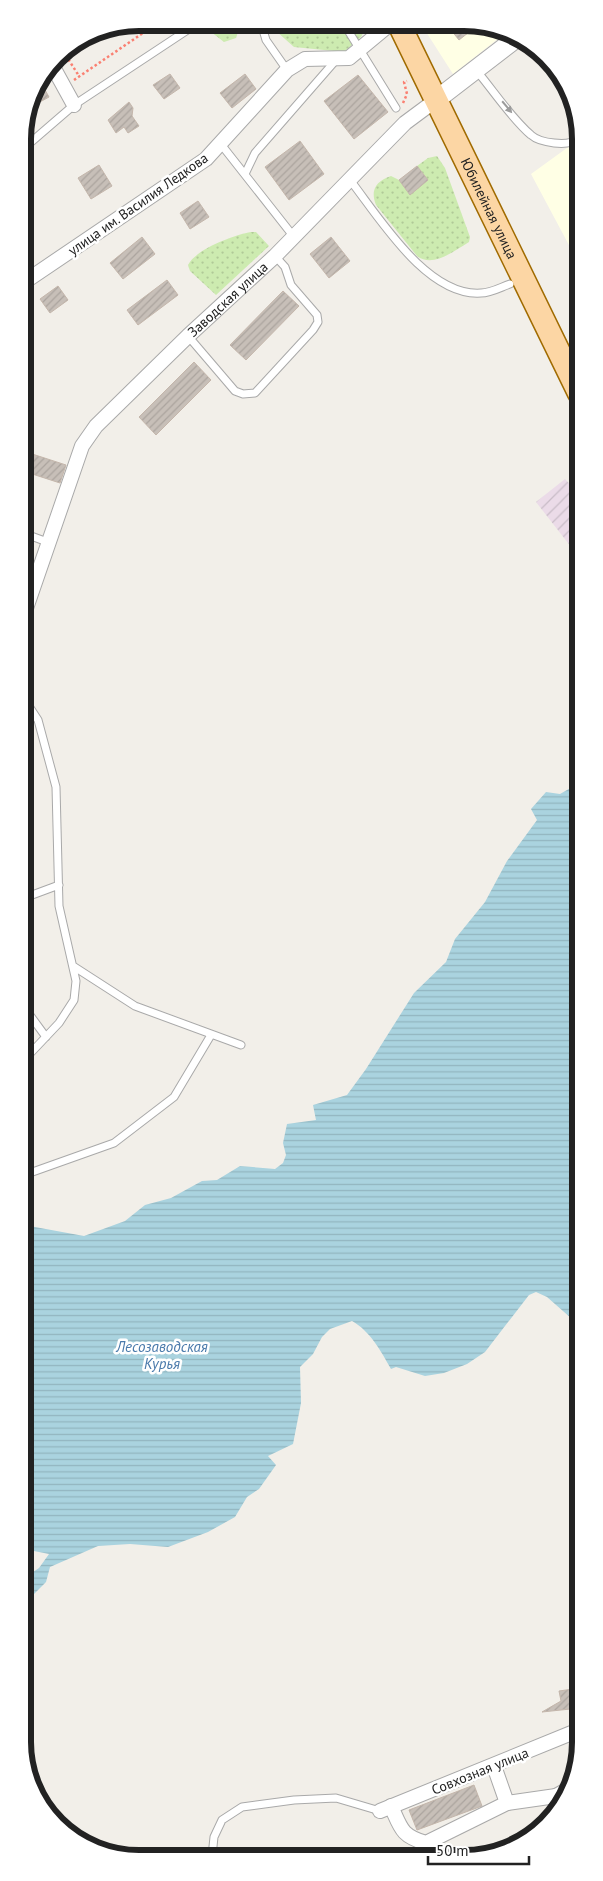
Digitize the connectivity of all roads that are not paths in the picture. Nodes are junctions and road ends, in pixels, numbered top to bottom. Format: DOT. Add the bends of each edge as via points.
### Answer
graph roads {
  1 [pos="186,31"];
  2 [pos="263,31"];
  3 [pos="348,31"];
  4 [pos="381,31"];
  5 [pos="402,31"];
  6 [pos="511,42"];
  7 [pos="358,50"];
  8 [pos="338,57"];
  9 [pos="476,69"];
  10 [pos="287,70"];
  11 [pos="56,71"];
  12 [pos="436,100"];
  13 [pos="74,105"];
  14 [pos="396,108"];
  15 [pos="31,142"];
  16 [pos="572,142"];
  17 [pos="220,143"];
  18 [pos="245,174"];
  19 [pos="350,180"];
  20 [pos="294,237"];
  21 [pos="275,256"];
  22 [pos="31,278"];
  23 [pos="510,284"];
  24 [pos="188,336"];
  25 [pos="572,379"];
  26 [pos="31,536"];
  27 [pos="50,543"];
  28 [pos="31,595"];
  29 [pos="31,708"];
  30 [pos="59,885"];
  31 [pos="31,895"];
  32 [pos="73,966"];
  33 [pos="31,1017"];
  34 [pos="211,1035"];
  35 [pos="46,1037"];
  36 [pos="241,1045"];
  37 [pos="31,1053"];
  38 [pos="31,1172"];
  39 [pos="572,1733"];
  40 [pos="494,1766"];
  41 [pos="554,1801"];
  42 [pos="507,1804"];
  43 [pos="386,1808"];
  44 [pos="441,1836"];
  45 [pos="213,1850"];
  46 [pos="436,1850"];
  1 -- 13 [label="lane"];
  2 -- 10 [label="lane"];
  3 -- 7 [label="lane"];
  4 -- 7 [label="street, улица им. Василия Ледкова"];
  5 -- 12 [label="main road, Юбилейная улица"];
  6 -- 9 [label="street, Заводская улица"];
  7 -- 8 [label="street, улица им. Василия Ледкова" via="349,58"];
  7 -- 14 [label="lane"];
  8 -- 10 [label="street, улица им. Василия Ледкова" via="305,58"];
  8 -- 18 [label="lane" via="255,153"];
  9 -- 12 [label="street, Заводская улица"];
  9 -- 16 [label="lane, one-way" via="532,137 555,143"];
  10 -- 17 [label="street, улица им. Василия Ледкова"];
  11 -- 13 [label="street"];
  12 -- 19 [label="street, Заводская улица" via="405,123"];
  12 -- 25 [label="main road, Юбилейная улица"];
  13 -- 15 [label="lane"];
  17 -- 18 [label="lane"];
  17 -- 22 [label="street, улица им. Василия Ледкова" via="206,159"];
  18 -- 20 [label="lane"];
  19 -- 20 [label="street, Заводская улица"];
  19 -- 23 [label="lane" via="403,248 442,282 460,291 482,293"];
  20 -- 21 [label="street, Заводская улица"];
  21 -- 24 [label="street, Заводская улица"];
  21 -- 24 [label="lane" via="285,267 291,284 317,315 318,322 255,392 242,394 235,390"];
  24 -- 27 [label="street, Заводская улица" via="96,426 82,446"];
  26 -- 27 [label="lane"];
  27 -- 28 [label="street, Заводская улица"];
  29 -- 30 [label="lane" via="38,720 56,787"];
  30 -- 31 [label="lane"];
  30 -- 32 [label="lane" via="59,906"];
  32 -- 34 [label="lane" via="135,1006"];
  32 -- 35 [label="lane" via="76,981 74,1000"];
  33 -- 35 [label="lane"];
  34 -- 36 [label="lane"];
  34 -- 38 [label="lane" via="174,1098 114,1142"];
  35 -- 37 [label="lane"];
  39 -- 40 [label="street, Совхозная улица"];
  40 -- 42 [label="street"];
  40 -- 43 [label="street, Совхозная улица"];
  41 -- 42 [label="street"];
  42 -- 44 [label="street"];
  43 -- 44 [label="street" via="403,1833 411,1838 426,1843"];
  43 -- 45 [label="lane" via="336,1798 242,1807 222,1820 214,1837"];
  44 -- 46 [label="lane"];
}
